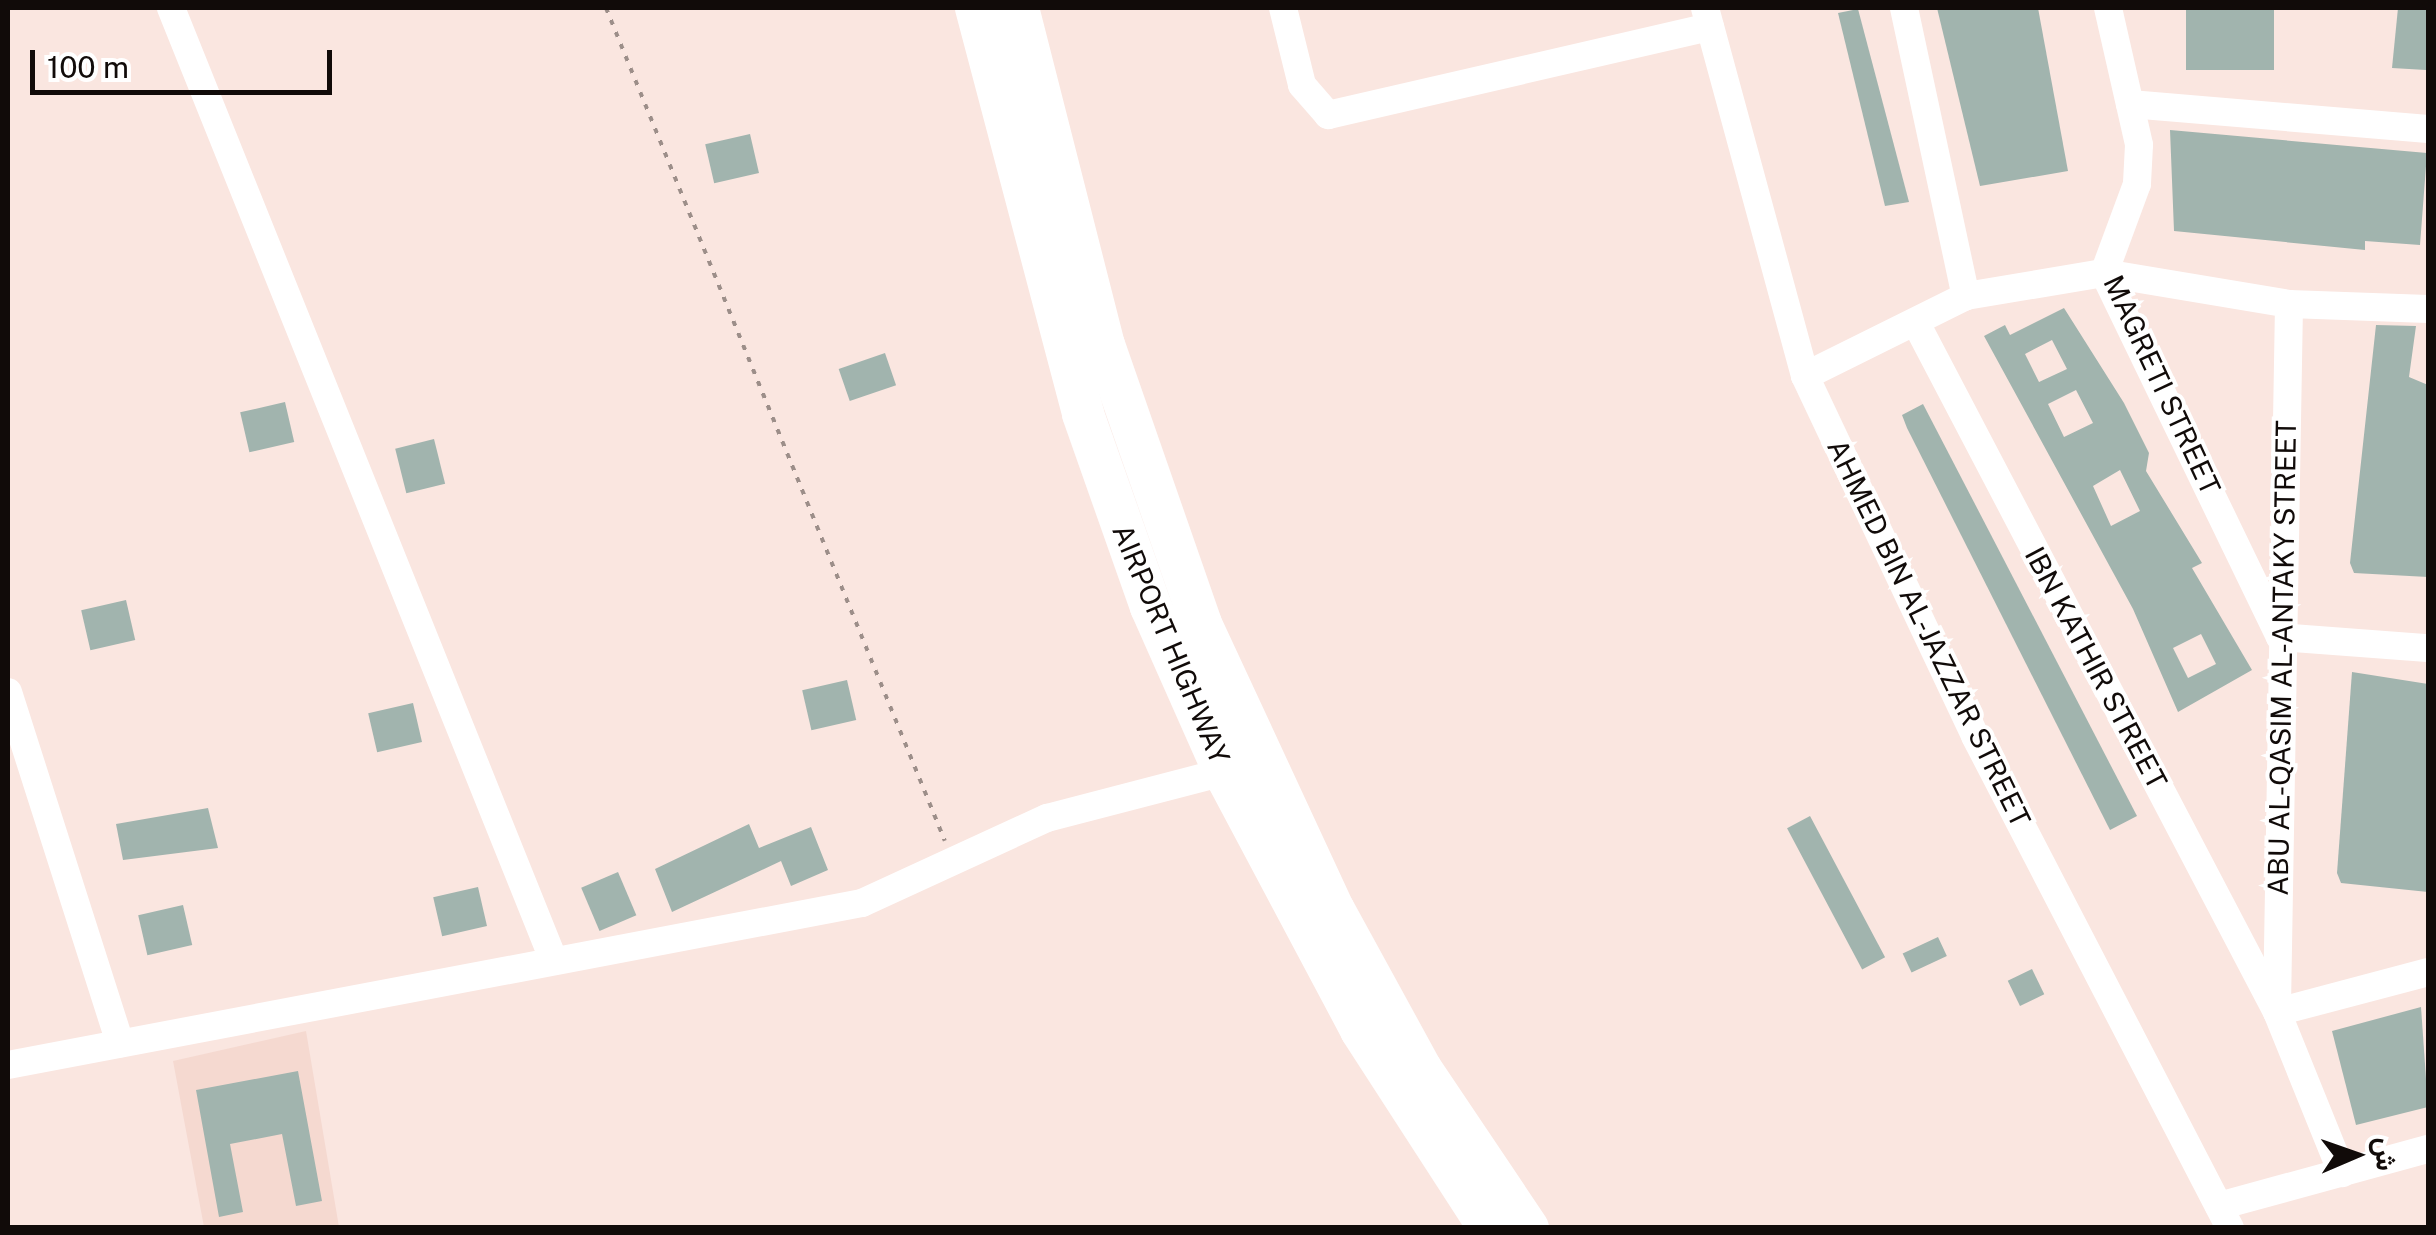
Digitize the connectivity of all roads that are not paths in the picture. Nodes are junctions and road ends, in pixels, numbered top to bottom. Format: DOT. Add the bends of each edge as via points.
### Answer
graph roads {
  1 [pos="172,8"];
  2 [pos="976,8"];
  3 [pos="1018,8"];
  4 [pos="1283,8"];
  5 [pos="1904,8"];
  6 [pos="2108,8"];
  7 [pos="1708,18"];
  8 [pos="2130,104"];
  9 [pos="2428,129"];
  10 [pos="2104,273"];
  11 [pos="1966,296"];
  12 [pos="2289,304"];
  13 [pos="2428,309"];
  14 [pos="1916,323"];
  15 [pos="1805,376"];
  16 [pos="2280,637"];
  17 [pos="2428,648"];
  18 [pos="8,692"];
  19 [pos="1224,772"];
  20 [pos="554,961"];
  21 [pos="2428,972"];
  22 [pos="2277,1012"];
  23 [pos="120,1044"];
  24 [pos="8,1065"];
  25 [pos="2428,1149"];
  26 [pos="2342,1172"];
  27 [pos="2224,1217"];
  28 [pos="1488,1228"];
  29 [pos="1528,1228"];
  1 -- 20 [label="street"];
  2 -- 19 [label="highway, AIRPORT HIGHWAY" via="1099,463"];
  3 -- 29 [label="highway, AIRPORT HIGHWAY" via="1104,346 1201,624 1334,910 1420,1068"];
  4 -- 7 [label="street" via="1302,85 1328,116"];
  5 -- 11 [label="street"];
  6 -- 8 [label="street, MAGRETI STREET"];
  7 -- 15 [label="street, AHMED BIN AL-JAZZAR STREET"];
  8 -- 9 [label="street"];
  8 -- 10 [label="street, MAGRETI STREET" via="2137,184"];
  10 -- 11 [label="street"];
  10 -- 12 [label="street"];
  10 -- 16 [label="street, MAGRETI STREET"];
  11 -- 14 [label="street"];
  12 -- 13 [label="street"];
  12 -- 16 [label="street, ABU AL-QASIM AL-ANTAKY STREET"];
  14 -- 15 [label="street"];
  14 -- 22 [label="street, IBN KATHIR STREET"];
  15 -- 27 [label="street, AHMED BIN AL-JAZZAR STREET" via="1975,736"];
  16 -- 17 [label="street"];
  16 -- 22 [label="street, ABU AL-QASIM AL-ANTAKY STREET"];
  18 -- 23 [label="street"];
  19 -- 20 [label="street" via="1103,798 862,903"];
  19 -- 28 [label="highway, AIRPORT HIGHWAY" via="1379,1063"];
  20 -- 23 [label="street"];
  21 -- 22 [label="street"];
  22 -- 26 [label="street, IBN KATHIR STREET"];
  23 -- 24 [label="street"];
  25 -- 26 [label="street"];
  26 -- 27 [label="street"];
}
